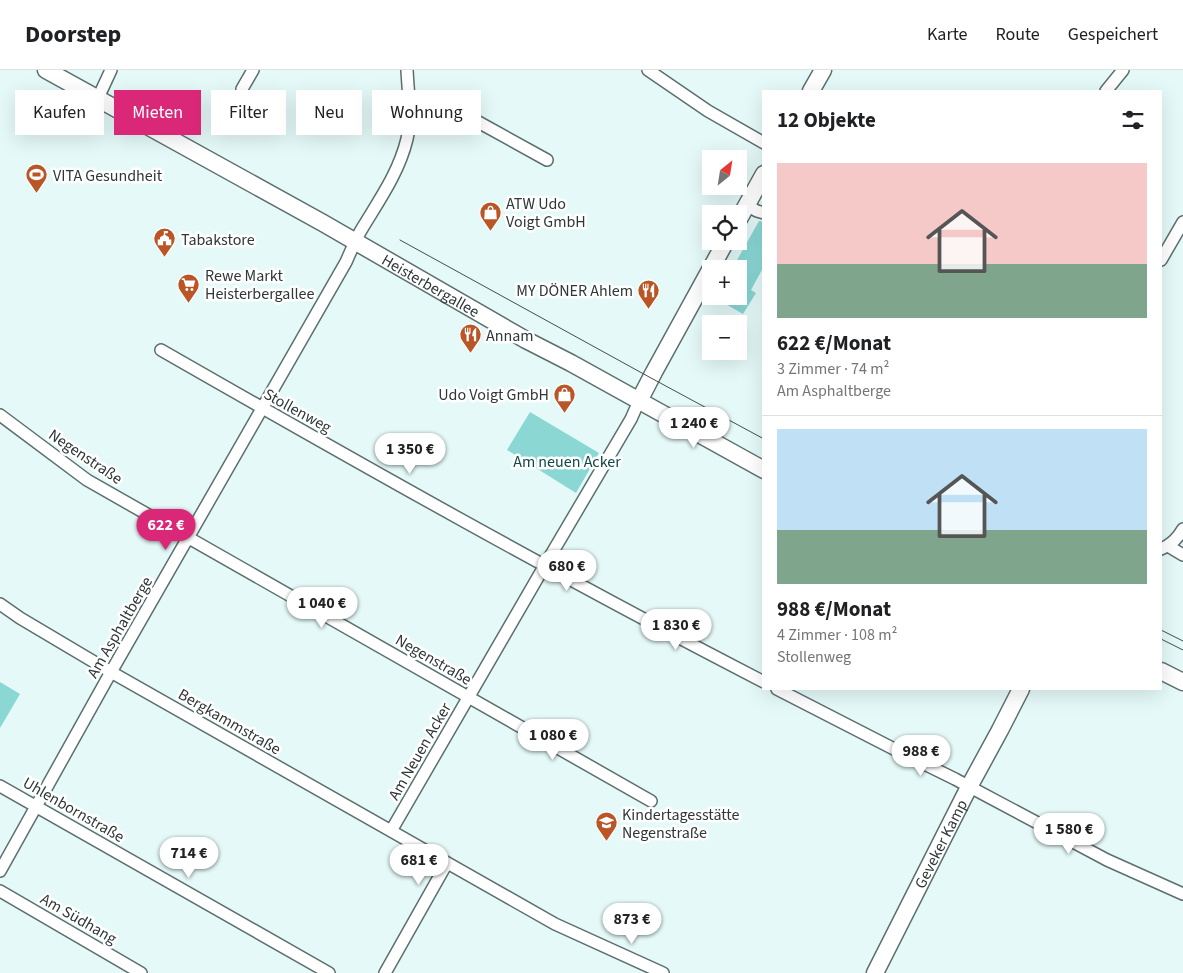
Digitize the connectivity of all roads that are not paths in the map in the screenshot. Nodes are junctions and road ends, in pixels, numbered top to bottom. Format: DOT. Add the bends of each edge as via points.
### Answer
graph roads {
  1 [pos="46,70"];
  2 [pos="111,70"];
  3 [pos="253,70"];
  4 [pos="407,70"];
  5 [pos="648,70"];
  6 [pos="823,70"];
  7 [pos="1123,70"];
  8 [pos="242,88"];
  9 [pos="83,90"];
  10 [pos="102,90"];
  11 [pos="408,90"];
  12 [pos="811,90"];
  13 [pos="1107,90"];
  14 [pos="104,101"];
  15 [pos="481,124"];
  16 [pos="407,135"];
  17 [pos="762,142"];
  18 [pos="547,160"];
  19 [pos="762,178"];
  20 [pos="747,205"];
  21 [pos="747,212"];
  22 [pos="762,212"];
  23 [pos="1183,222"];
  24 [pos="355,242"];
  25 [pos="721,250"];
  26 [pos="1162,258"];
  27 [pos="161,350"];
  28 [pos="639,401"];
  29 [pos="262,408"];
  30 [pos="0,415"];
  31 [pos="762,469"];
  32 [pos="1183,529"];
  33 [pos="188,538"];
  34 [pos="1164,547"];
  35 [pos="1183,555"];
  36 [pos="545,565"];
  37 [pos="0,604"];
  38 [pos="112,672"];
  39 [pos="1162,672"];
  40 [pos="762,681"];
  41 [pos="1183,682"];
  42 [pos="779,690"];
  43 [pos="1020,690"];
  44 [pos="469,698"];
  45 [pos="0,786"];
  46 [pos="969,787"];
  47 [pos="651,801"];
  48 [pos="37,807"];
  49 [pos="391,831"];
  50 [pos="447,863"];
  51 [pos="0,871"];
  52 [pos="0,891"];
  53 [pos="1183,894"];
  54 [pos="313,969"];
  55 [pos="141,973"];
  56 [pos="329,973"];
  57 [pos="385,973"];
  58 [pos="663,973"];
  59 [pos="875,973"];
  1 -- 9 [label="main road, Heisterbergallee"];
  2 -- 10 [label="street"];
  3 -- 8 [label="street"];
  4 -- 11 [label="street, Am Asphaltberge"];
  5 -- 17 [label="street"];
  6 -- 12 [label="main road"];
  7 -- 13 [label="street"];
  14 -- 24 [label="main road, Heisterbergallee"];
  15 -- 18 [label="street"];
  16 -- 24 [label="street, Am Asphaltberge" via="392,181"];
  19 -- 20 [label="main road"];
  21 -- 22 [label="street"];
  23 -- 26 [label="street"];
  24 -- 28 [label="main road, Heisterbergallee"];
  24 -- 29 [label="street, Am Asphaltberge"];
  25 -- 28 [label="main road"];
  27 -- 29 [label="street, Stollenweg"];
  28 -- 31 [label="main road, Heisterbergallee"];
  28 -- 36 [label="street, Am Neuen Acker"];
  29 -- 33 [label="street, Am Asphaltberge"];
  29 -- 36 [label="street, Stollenweg"];
  30 -- 33 [label="street, Negenstraße" via="88,480"];
  32 -- 34 [label="street" via="1178,538"];
  33 -- 38 [label="street, Am Asphaltberge"];
  33 -- 44 [label="street, Negenstraße"];
  34 -- 35 [label="street"];
  36 -- 40 [label="street, Stollenweg"];
  36 -- 44 [label="street, Am Neuen Acker"];
  37 -- 38 [label="street, Bergkammstraße"];
  38 -- 48 [label="street, Am Asphaltberge"];
  38 -- 49 [label="street, Bergkammstraße"];
  39 -- 41 [label="main road"];
  42 -- 46 [label="street"];
  43 -- 46 [label="main road, Geveker Kamp"];
  44 -- 47 [label="street, Negenstraße"];
  44 -- 49 [label="street, Am Neuen Acker"];
  45 -- 48 [label="street, Uhlenbornstraße"];
  46 -- 53 [label="street" via="1107,860"];
  46 -- 59 [label="main road, Geveker Kamp"];
  48 -- 51 [label="street, Am Asphaltberge"];
  48 -- 54 [label="street, Uhlenbornstraße"];
  49 -- 50 [label="street, Bergkammstraße"];
  50 -- 57 [label="street"];
  50 -- 58 [label="street, Bergkammstraße" via="555,924"];
  52 -- 55 [label="street, Am Südhang"];
  54 -- 56 [label="street, Uhlenbornstraße"];
}
